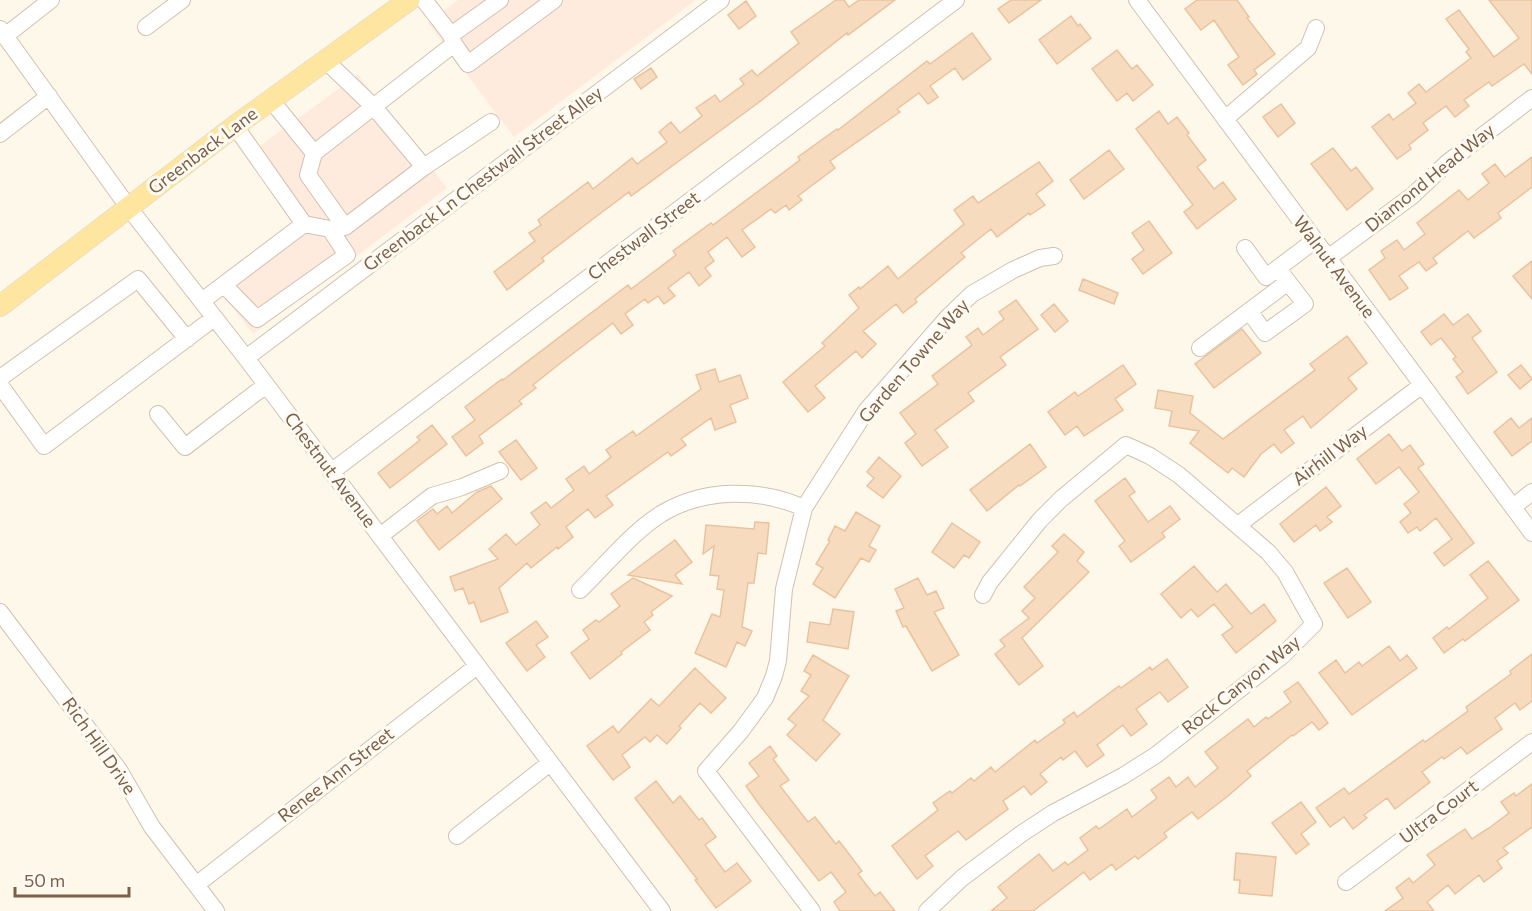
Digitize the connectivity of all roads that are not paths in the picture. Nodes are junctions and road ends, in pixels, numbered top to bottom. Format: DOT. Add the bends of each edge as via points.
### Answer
graph roads {
  1 [pos="51,0"];
  2 [pos="182,0"];
  3 [pos="409,0"];
  4 [pos="424,0"];
  5 [pos="500,0"];
  6 [pos="554,0"];
  7 [pos="721,0"];
  8 [pos="956,0"];
  9 [pos="1137,0"];
  10 [pos="146,27"];
  11 [pos="1316,28"];
  12 [pos="3,32"];
  13 [pos="453,40"];
  14 [pos="325,60"];
  15 [pos="49,96"];
  16 [pos="1532,98"];
  17 [pos="271,100"];
  18 [pos="374,107"];
  19 [pos="1225,119"];
  20 [pos="491,122"];
  21 [pos="235,126"];
  22 [pos="0,134"];
  23 [pos="314,153"];
  24 [pos="424,167"];
  25 [pos="129,208"];
  26 [pos="304,224"];
  27 [pos="1314,241"];
  28 [pos="1245,248"];
  29 [pos="1054,256"];
  30 [pos="1328,258"];
  31 [pos="1283,275"];
  32 [pos="224,285"];
  33 [pos="202,301"];
  34 [pos="0,306"];
  35 [pos="1249,311"];
  36 [pos="214,318"];
  37 [pos="187,339"];
  38 [pos="1200,348"];
  39 [pos="246,358"];
  40 [pos="0,378"];
  41 [pos="0,385"];
  42 [pos="266,385"];
  43 [pos="1422,385"];
  44 [pos="158,414"];
  45 [pos="500,471"];
  46 [pos="332,472"];
  47 [pos="1532,492"];
  48 [pos="1513,507"];
  49 [pos="804,508"];
  50 [pos="1238,525"];
  51 [pos="1532,533"];
  52 [pos="380,537"];
  53 [pos="579,590"];
  54 [pos="983,595"];
  55 [pos="0,612"];
  56 [pos="477,666"];
  57 [pos="1532,742"];
  58 [pos="550,763"];
  59 [pos="457,836"];
  60 [pos="1346,882"];
  61 [pos="196,885"];
  62 [pos="216,911"];
  63 [pos="662,911"];
  64 [pos="813,911"];
  65 [pos="927,911"];
  1 -- 12 [label="street"];
  2 -- 10 [label="street"];
  3 -- 14 [label="main road, Greenback Lane"];
  4 -- 13 [label="street"];
  5 -- 13 [label="street"];
  6 -- 13 [label="street" via="468,64"];
  7 -- 39 [label="street, Greenback Ln Chestwall Street Alley"];
  8 -- 46 [label="street, Chestwall Street"];
  9 -- 19 [label="street, Walnut Avenue"];
  11 -- 19 [label="street" via="1308,48"];
  12 -- 15 [label="street, Chestnut Avenue"];
  13 -- 18 [label="street"];
  14 -- 17 [label="main road, Greenback Lane"];
  14 -- 18 [label="street"];
  15 -- 22 [label="street"];
  15 -- 25 [label="street, Chestnut Avenue"];
  16 -- 30 [label="street, Diamond Head Way" via="1412,196"];
  17 -- 21 [label="main road, Greenback Lane"];
  17 -- 23 [label="street"];
  18 -- 23 [label="street"];
  18 -- 24 [label="street"];
  19 -- 27 [label="street, Walnut Avenue"];
  20 -- 24 [label="street"];
  21 -- 25 [label="main road, Greenback Lane"];
  21 -- 26 [label="street"];
  23 -- 24 [label="street" via="308,175 345,227"];
  25 -- 33 [label="street, Chestnut Avenue"];
  25 -- 34 [label="main road, Greenback Lane"];
  26 -- 32 [label="street"];
  26 -- 32 [label="street" via="330,229 347,255 257,320"];
  27 -- 30 [label="street, Walnut Avenue"];
  27 -- 31 [label="street"];
  28 -- 31 [label="street" via="1266,277"];
  29 -- 49 [label="street, Garden Towne Way" via="1040,258 994,280 948,317 866,411"];
  30 -- 43 [label="street, Walnut Avenue"];
  31 -- 35 [label="street"];
  31 -- 35 [label="street" via="1305,304 1265,333"];
  32 -- 33 [label="street"];
  33 -- 36 [label="street, Chestnut Avenue"];
  35 -- 38 [label="street"];
  36 -- 37 [label="street"];
  36 -- 39 [label="street, Chestnut Avenue"];
  37 -- 40 [label="street" via="138,279"];
  37 -- 41 [label="street" via="44,446"];
  39 -- 42 [label="street, Chestnut Avenue"];
  42 -- 44 [label="street" via="184,447"];
  42 -- 46 [label="street, Chestnut Avenue"];
  43 -- 48 [label="street, Walnut Avenue"];
  43 -- 50 [label="street, Airhill Way"];
  45 -- 52 [label="street" via="432,496"];
  46 -- 52 [label="street, Chestnut Avenue"];
  47 -- 48 [label="street"];
  48 -- 51 [label="street, Walnut Avenue"];
  49 -- 53 [label="street" via="758,495 715,495 686,502 638,532"];
  49 -- 64 [label="street, Garden Towne Way" via="784,589 774,676 755,714 706,771"];
  50 -- 54 [label="street, Rock Canyon Way" via="1179,475 1126,445 1040,520"];
  50 -- 65 [label="street, Rock Canyon Way" via="1277,562 1314,624 1282,656 1156,755 1021,834 962,878"];
  52 -- 56 [label="street, Chestnut Avenue"];
  55 -- 61 [label="street, Rich Hill Drive" via="119,770 152,827"];
  56 -- 58 [label="street, Chestnut Avenue"];
  56 -- 61 [label="street, Renee Ann Street"];
  57 -- 60 [label="street, Ultra Court"];
  58 -- 59 [label="street"];
  58 -- 63 [label="street, Chestnut Avenue"];
  61 -- 62 [label="street, Rich Hill Drive"];
}
